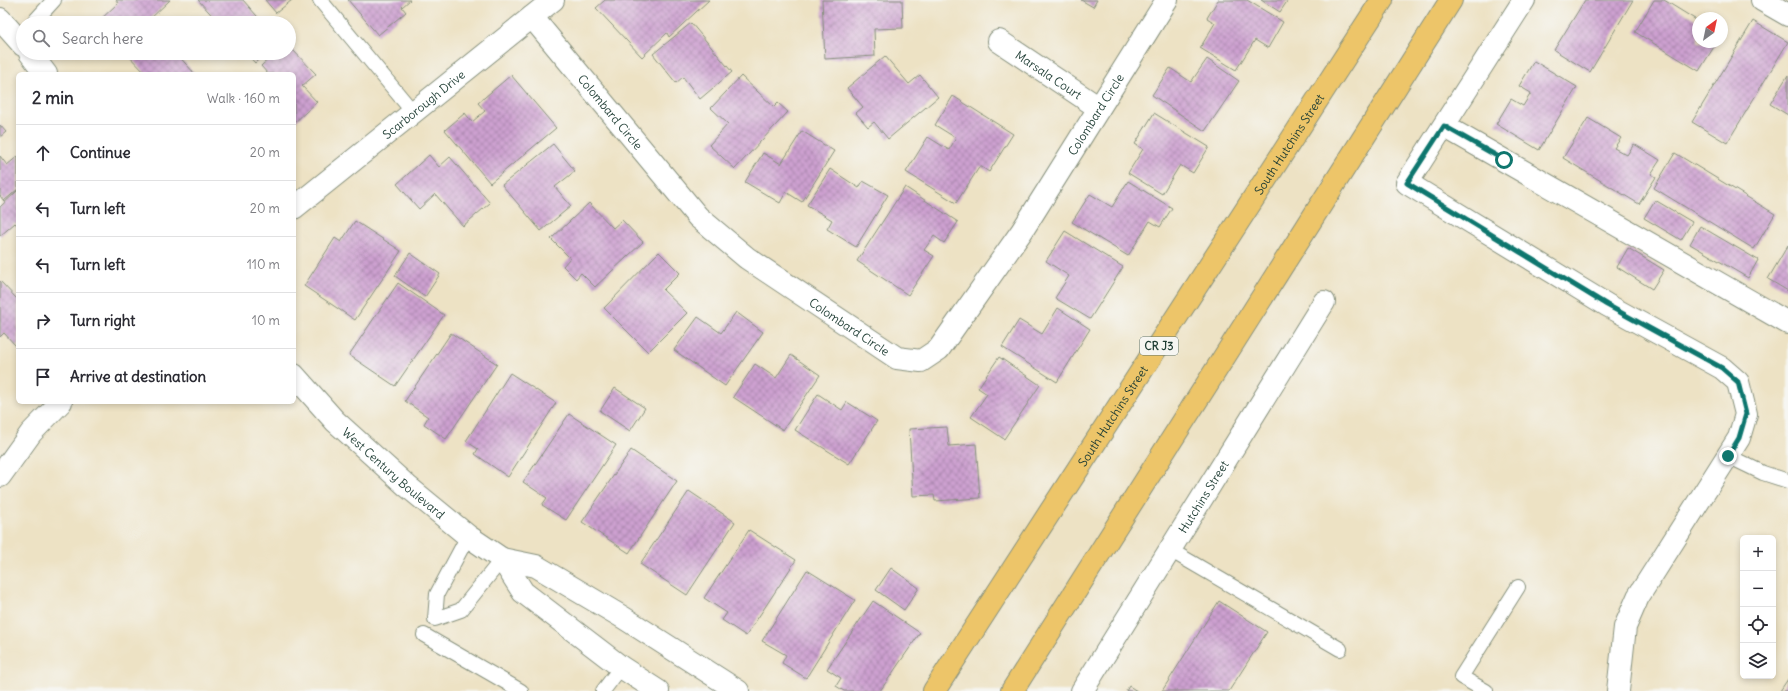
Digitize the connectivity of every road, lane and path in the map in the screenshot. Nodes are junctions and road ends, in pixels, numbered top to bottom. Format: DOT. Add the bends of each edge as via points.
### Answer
graph roads {
  1 [pos="54,0"];
  2 [pos="320,0"];
  3 [pos="553,0"];
  4 [pos="1167,0"];
  5 [pos="1382,0"];
  6 [pos="1451,0"];
  7 [pos="1524,0"];
  8 [pos="1762,0"];
  9 [pos="1788,15"];
  10 [pos="39,16"];
  11 [pos="532,17"];
  12 [pos="0,19"];
  13 [pos="16,36"];
  14 [pos="999,41"];
  15 [pos="36,60"];
  16 [pos="45,72"];
  17 [pos="1099,108"];
  18 [pos="413,112"];
  19 [pos="1444,126"];
  20 [pos="296,206"];
  21 [pos="1324,302"];
  22 [pos="1788,323"];
  23 [pos="296,377"];
  24 [pos="59,404"];
  25 [pos="1728,456"];
  26 [pos="0,476"];
  27 [pos="1788,481"];
  28 [pos="468,536"];
  29 [pos="1170,550"];
  30 [pos="502,560"];
  31 [pos="1518,587"];
  32 [pos="424,635"];
  33 [pos="1340,650"];
  34 [pos="621,666"];
  35 [pos="521,691"];
  36 [pos="603,691"];
  37 [pos="658,691"];
  38 [pos="738,691"];
  39 [pos="934,691"];
  40 [pos="1012,691"];
  41 [pos="1082,691"];
  42 [pos="1486,691"];
  43 [pos="1618,691"];
  1 -- 10 [label="lane"];
  2 -- 18 [label="lane"];
  3 -- 11 [label="street, Scarborough Drive"];
  4 -- 17 [label="street, Colombard Circle"];
  5 -- 39 [label="main road, South Hutchins Street / CR J3"];
  6 -- 40 [label="main road"];
  7 -- 19 [label="street"];
  8 -- 9 [label="street"];
  11 -- 17 [label="street, Colombard Circle" via="698,217 747,258 897,358 921,361 939,349 1022,230"];
  11 -- 18 [label="street, Scarborough Drive"];
  12 -- 13 [label="street"];
  14 -- 17 [label="street, Marsala Court"];
  15 -- 16 [label="street"];
  18 -- 20 [label="street, Scarborough Drive"];
  19 -- 22 [label="street"];
  19 -- 25 [label="street" via="1407,183 1607,305 1722,368 1738,382 1746,414 1739,438"];
  21 -- 29 [label="street, Hutchins Street"];
  23 -- 28 [label="street, West Century Boulevard" via="335,421 407,486"];
  24 -- 26 [label="street" via="31,433"];
  25 -- 27 [label="lane" via="1763,473"];
  25 -- 43 [label="street" via="1638,597 1625,627"];
  28 -- 30 [label="street, West Century Boulevard"];
  28 -- 30 [label="lane" via="437,594 435,619 461,610"];
  29 -- 33 [label="lane"];
  29 -- 41 [label="street, Hutchins Street"];
  30 -- 34 [label="street, West Century Boulevard" via="523,592"];
  30 -- 38 [label="street, West Century Boulevard" via="536,566 624,618"];
  31 -- 42 [label="lane" via="1461,677"];
  32 -- 35 [label="lane"];
  34 -- 36 [label="lane"];
  34 -- 37 [label="street, West Century Boulevard"];
}
